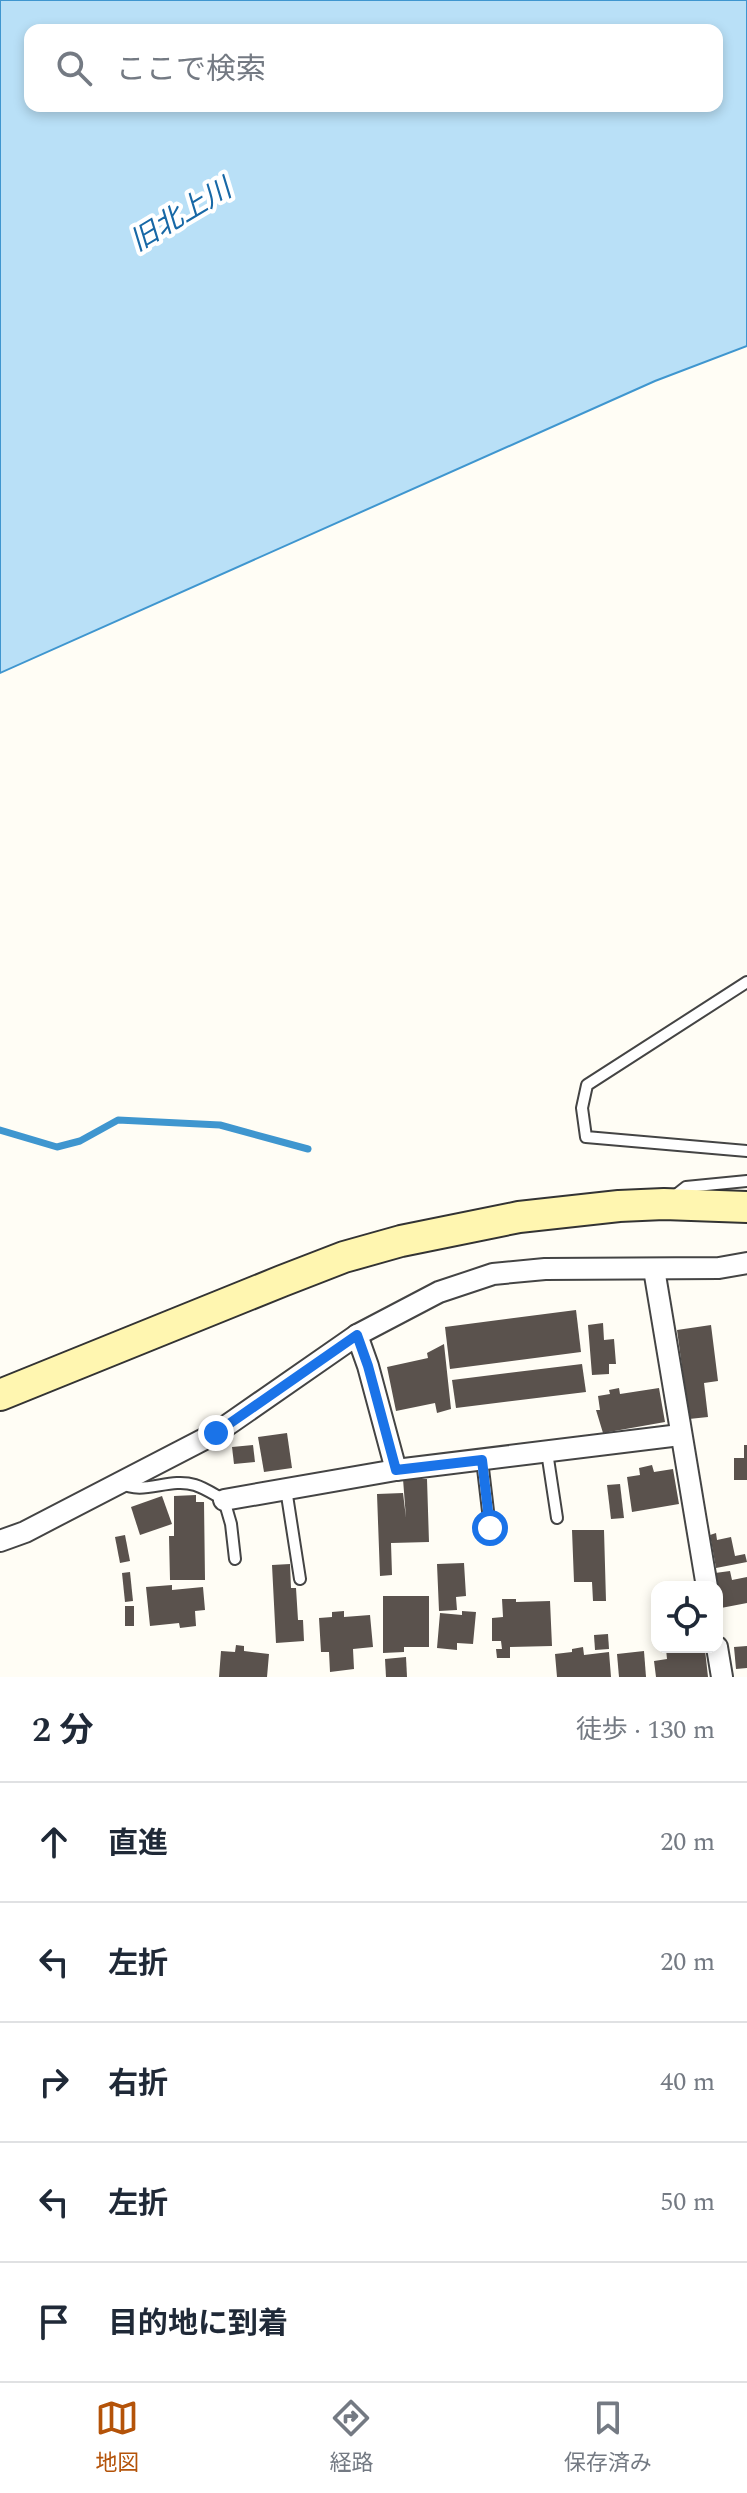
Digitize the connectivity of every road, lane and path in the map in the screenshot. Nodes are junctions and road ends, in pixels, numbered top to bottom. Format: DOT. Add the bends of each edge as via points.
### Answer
graph roads {
  1 [pos="747,982"];
  2 [pos="747,1151"];
  3 [pos="747,1181"];
  4 [pos="664,1204"];
  5 [pos="747,1207"];
  6 [pos="747,1263"];
  7 [pos="654,1269"];
  8 [pos="357,1335"];
  9 [pos="0,1395"];
  10 [pos="680,1435"];
  11 [pos="547,1452"];
  12 [pos="482,1460"];
  13 [pos="396,1470"];
  14 [pos="119,1482"];
  15 [pos="286,1489"];
  16 [pos="224,1500"];
  17 [pos="557,1518"];
  18 [pos="490,1528"];
  19 [pos="0,1541"];
  20 [pos="235,1559"];
  21 [pos="300,1579"];
  22 [pos="706,1581"];
  23 [pos="718,1653"];
  24 [pos="722,1677"];
  1 -- 2 [label="lane" via="587,1085 582,1108 586,1137"];
  3 -- 4 [label="lane" via="686,1187"];
  4 -- 5 [label="street"];
  4 -- 9 [label="street" via="519,1217 372,1249"];
  6 -- 7 [label="street"];
  7 -- 8 [label="street" via="493,1274 439,1292"];
  7 -- 10 [label="street"];
  8 -- 13 [label="street"];
  8 -- 14 [label="street" via="216,1433"];
  10 -- 11 [label="street"];
  10 -- 22 [label="street"];
  11 -- 12 [label="street"];
  11 -- 17 [label="lane"];
  12 -- 13 [label="street"];
  12 -- 18 [label="lane"];
  13 -- 15 [label="street"];
  14 -- 16 [label="lane" via="139,1489 162,1483 195,1485"];
  14 -- 19 [label="street"];
  15 -- 16 [label="street"];
  15 -- 21 [label="lane"];
  16 -- 20 [label="lane"];
  23 -- 24 [label="street"];
}
